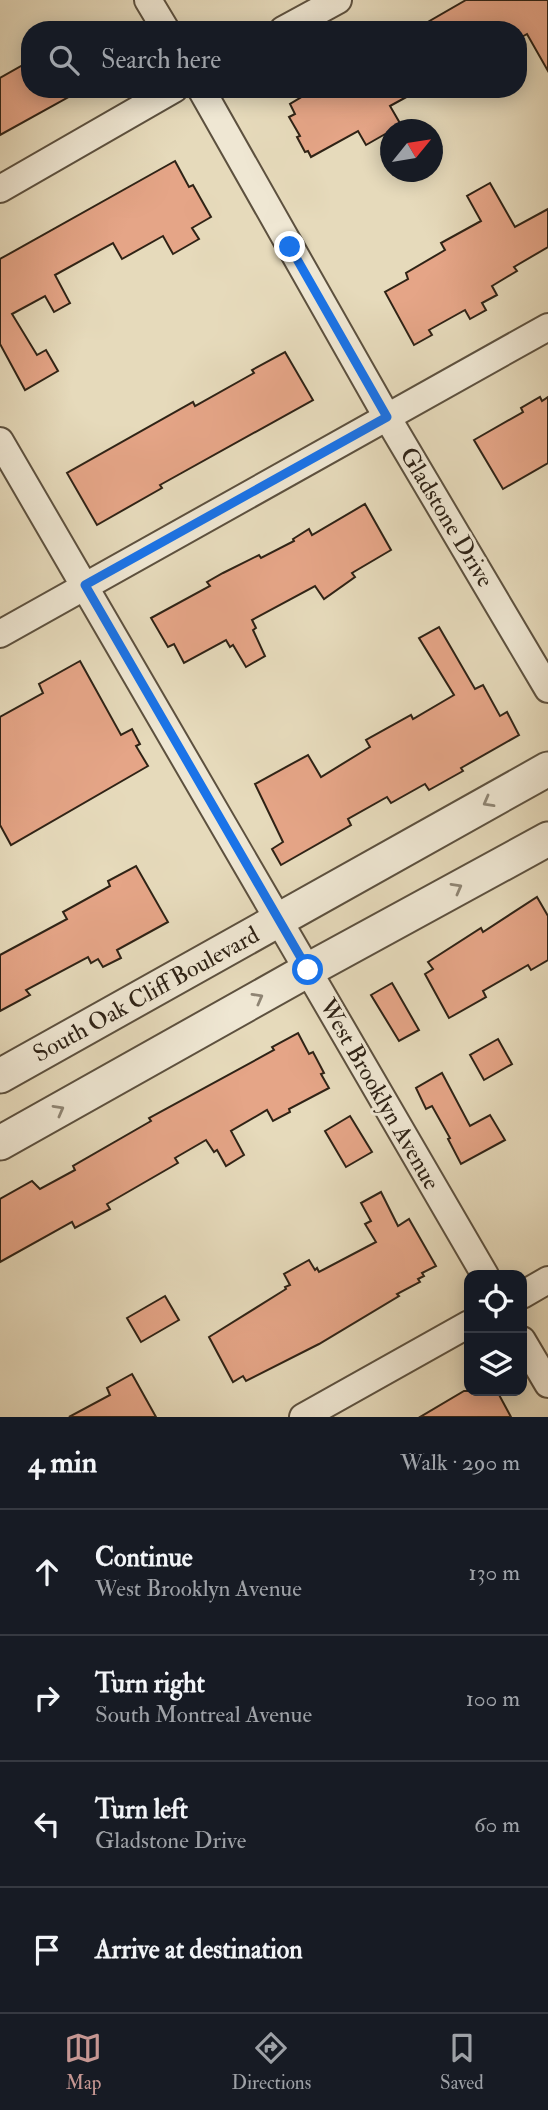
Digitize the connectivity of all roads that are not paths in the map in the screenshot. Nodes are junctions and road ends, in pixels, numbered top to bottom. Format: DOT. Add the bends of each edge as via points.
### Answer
graph roads {
  1 [pos="148,0"];
  2 [pos="338,0"];
  3 [pos="161,21"];
  4 [pos="300,21"];
  5 [pos="158,98"];
  6 [pos="206,98"];
  7 [pos="0,189"];
  8 [pos="548,327"];
  9 [pos="387,417"];
  10 [pos="0,441"];
  11 [pos="85,585"];
  12 [pos="0,634"];
  13 [pos="548,689"];
  14 [pos="548,769"];
  15 [pos="548,839"];
  16 [pos="279,919"];
  17 [pos="308,970"];
  18 [pos="0,1076"];
  19 [pos="0,1143"];
  20 [pos="482,1270"];
  21 [pos="548,1280"];
  22 [pos="527,1292"];
  23 [pos="464,1327"];
  24 [pos="527,1348"];
  25 [pos="548,1384"];
  26 [pos="303,1417"];
  1 -- 3 [label="street"];
  2 -- 4 [label="street"];
  5 -- 7 [label="street"];
  6 -- 9 [label="street, Gladstone Drive"];
  8 -- 9 [label="street"];
  9 -- 11 [label="street"];
  9 -- 13 [label="street, Gladstone Drive"];
  10 -- 11 [label="street, West Brooklyn Avenue"];
  11 -- 12 [label="street"];
  11 -- 16 [label="street, West Brooklyn Avenue"];
  14 -- 16 [label="street, South Oak Cliff Boulevard, one-way"];
  17 -- 15 [label="street, one-way"];
  16 -- 17 [label="street, West Brooklyn Avenue"];
  16 -- 18 [label="street, South Oak Cliff Boulevard"];
  19 -- 17 [label="street, one-way"];
  17 -- 20 [label="street, West Brooklyn Avenue"];
  21 -- 22 [label="street"];
  23 -- 26 [label="street"];
  24 -- 25 [label="street"];
}
